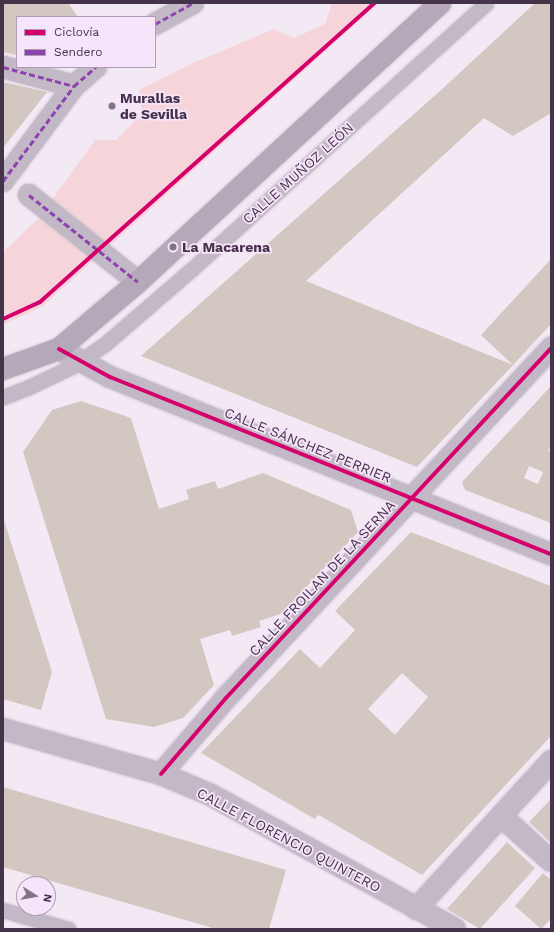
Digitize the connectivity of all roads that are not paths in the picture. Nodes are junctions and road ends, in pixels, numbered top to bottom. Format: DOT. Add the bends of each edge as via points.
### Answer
graph roads {
  1 [pos="193,3"];
  2 [pos="440,3"];
  3 [pos="486,3"];
  4 [pos="156,23"];
  5 [pos="3,67"];
  6 [pos="95,68"];
  7 [pos="74,86"];
  8 [pos="15,186"];
  9 [pos="138,282"];
  10 [pos="551,348"];
  11 [pos="60,350"];
  12 [pos="81,361"];
  13 [pos="3,368"];
  14 [pos="3,397"];
  15 [pos="411,499"];
  16 [pos="551,554"];
  17 [pos="3,729"];
  18 [pos="551,761"];
  19 [pos="161,774"];
  20 [pos="501,816"];
  21 [pos="551,861"];
  22 [pos="416,909"];
  23 [pos="3,910"];
  24 [pos="68,929"];
  25 [pos="455,929"];
  1 -- 4 [label="street"];
  2 -- 9 [label="main road, CALLE MUÑOZ LEÓN"];
  3 -- 12 [label="lane, CALLE MUÑOZ LEÓN" via="192,269 105,344"];
  5 -- 7 [label="street"];
  6 -- 7 [label="street"];
  7 -- 8 [label="street"];
  8 -- 9 [label="street"];
  9 -- 11 [label="main road, CALLE MUÑOZ LEÓN"];
  10 -- 15 [label="street, CALLE FROILAN DE LA SERNA"];
  11 -- 12 [label="street, CALLE SÁNCHEZ PERRIER"];
  11 -- 13 [label="main road, CALLE MUÑOZ LEÓN"];
  12 -- 14 [label="lane, CALLE MUÑOZ LEÓN"];
  12 -- 15 [label="street, CALLE SÁNCHEZ PERRIER" via="110,377"];
  15 -- 16 [label="street, CALLE SÁNCHEZ PERRIER"];
  15 -- 19 [label="street, CALLE FROILAN DE LA SERNA" via="226,698"];
  17 -- 19 [label="street, CALLE FLORENCIO QUINTERO"];
  18 -- 20 [label="street"];
  19 -- 22 [label="street, CALLE FLORENCIO QUINTERO" via="212,795"];
  20 -- 21 [label="street"];
  20 -- 22 [label="street"];
  22 -- 25 [label="street, CALLE FLORENCIO QUINTERO"];
  23 -- 24 [label="lane"];
}
